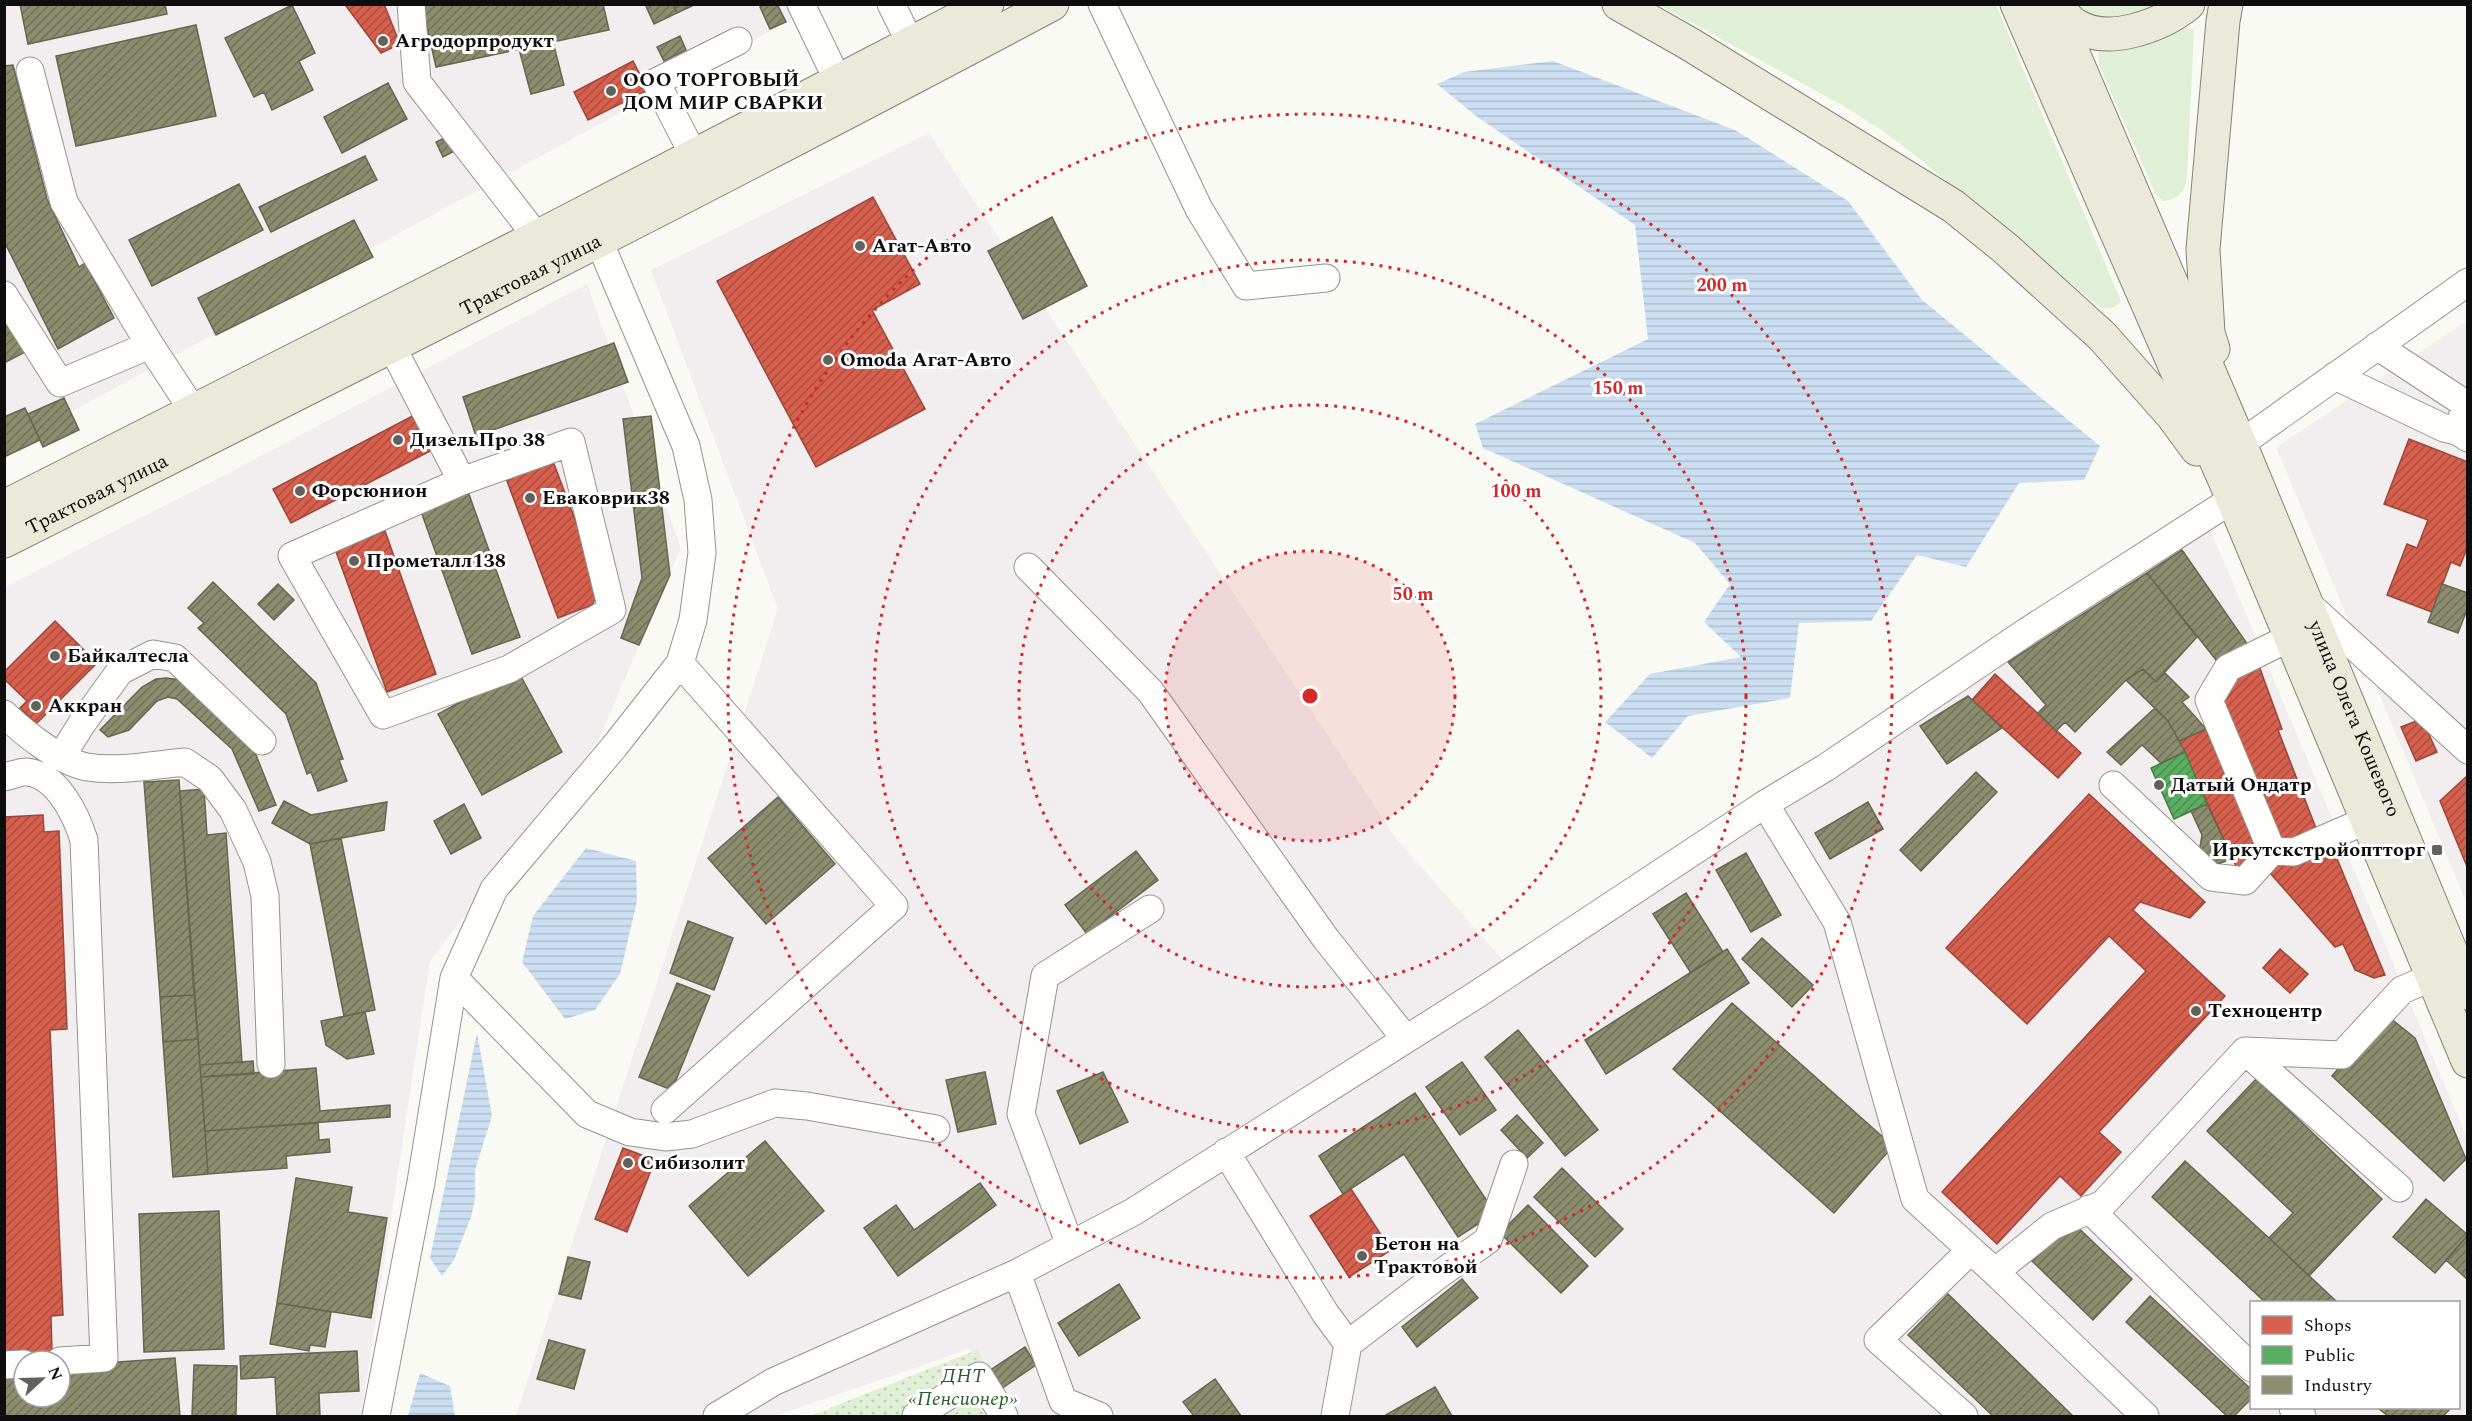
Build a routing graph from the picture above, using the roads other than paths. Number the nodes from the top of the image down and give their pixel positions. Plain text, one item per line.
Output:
1 (411, 4) edge
2 (801, 4) edge
3 (891, 4) edge
4 (987, 4) edge
5 (1052, 4) edge
6 (1102, 4) edge
7 (1619, 4) edge
8 (2017, 4) edge
9 (2054, 4) edge
10 (2188, 4) edge
11 (2226, 4) edge
12 (738, 41) dead end
13 (911, 44) junction
14 (30, 71) dead end
15 (838, 81) junction
16 (694, 156) junction
17 (537, 237) junction
18 (599, 241) junction
19 (1326, 278) dead end
20 (2468, 282) edge
21 (4, 295) edge
22 (150, 345) junction
23 (2376, 346) junction
24 (392, 347) junction
25 (2335, 376) junction
26 (194, 412) junction
27 (2464, 421) edge
28 (2240, 444) junction
29 (462, 481) junction
30 (2233, 499) junction
31 (4, 507) edge
32 (4, 541) edge
33 (1028, 567) dead end
34 (2305, 601) junction
35 (2290, 638) junction
36 (680, 663) junction
37 (4, 714) edge
38 (262, 741) dead end
39 (2468, 750) edge
40 (61, 757) junction
41 (4, 777) edge
42 (2113, 785) dead end
43 (1765, 804) junction
44 (2367, 820) junction
45 (2272, 851) junction
46 (1150, 909) dead end
47 (2432, 977) junction
48 (454, 978) junction
49 (2468, 993) edge
50 (1405, 1038) junction
51 (2245, 1051) junction
52 (2468, 1061) edge
53 (271, 1064) dead end
54 (665, 1110) dead end
55 (936, 1129) dead end
56 (1226, 1152) junction
57 (1514, 1164) dead end
58 (2399, 1188) dead end
59 (2088, 1209) junction
60 (1070, 1245) junction
61 (1971, 1250) junction
62 (1995, 1272) junction
63 (1017, 1273) junction
64 (1348, 1344) junction
65 (72, 1360) edge
66 (2250, 1366) edge
67 (2130, 1411) edge
68 (376, 1416) edge
69 (717, 1416) edge
70 (916, 1416) edge
71 (1004, 1416) edge
72 (1099, 1416) edge
73 (1335, 1416) edge
74 (1964, 1416) edge

1 - 17 lane
2 - 15 lane
3 - 13 lane
4 - 13 main road, Трактовая улица
5 - 18 main road, Трактовая улица
6 - 19 lane
7 - 30 main road
8 - 30 main road
9 - 10 main road
9 - 28 main road
11 - 28 main road
12 - 16 lane
13 - 15 main road, Трактовая улица
14 - 22 lane
15 - 16 main road, Трактовая улица
16 - 17 main road, Трактовая улица
17 - 26 main road, Трактовая улица
18 - 24 main road, Трактовая улица
18 - 36 lane
20 - 23 lane
21 - 22 lane
22 - 26 lane
23 - 25 lane
23 - 27 lane
24 - 29 lane
24 - 32 main road, Трактовая улица
25 - 27 lane
25 - 28 lane
26 - 31 main road, Трактовая улица
28 - 34 main road, улица Олега Кошевого
29 - 29 lane
30 - 35 main road, улица Олега Кошевого
30 - 43 lane
33 - 50 lane
34 - 39 lane
34 - 49 main road, улица Олега Кошевого
35 - 44 main road, улица Олега Кошевого
35 - 45 lane
36 - 48 lane
36 - 54 lane
37 - 40 lane
38 - 40 lane
40 - 53 lane
41 - 65 lane
42 - 45 lane
43 - 50 lane
43 - 61 lane
44 - 45 lane
44 - 47 main road, улица Олега Кошевого
46 - 60 lane
47 - 51 lane
47 - 52 main road, улица Олега Кошевого
48 - 55 lane
48 - 68 lane
50 - 56 lane
51 - 58 lane
51 - 59 lane
56 - 60 lane
56 - 64 lane
57 - 64 lane
59 - 62 lane
59 - 66 lane
60 - 63 lane
61 - 62 lane
61 - 74 lane
62 - 67 lane
63 - 69 lane
63 - 72 lane
64 - 73 lane
70 - 71 lane

